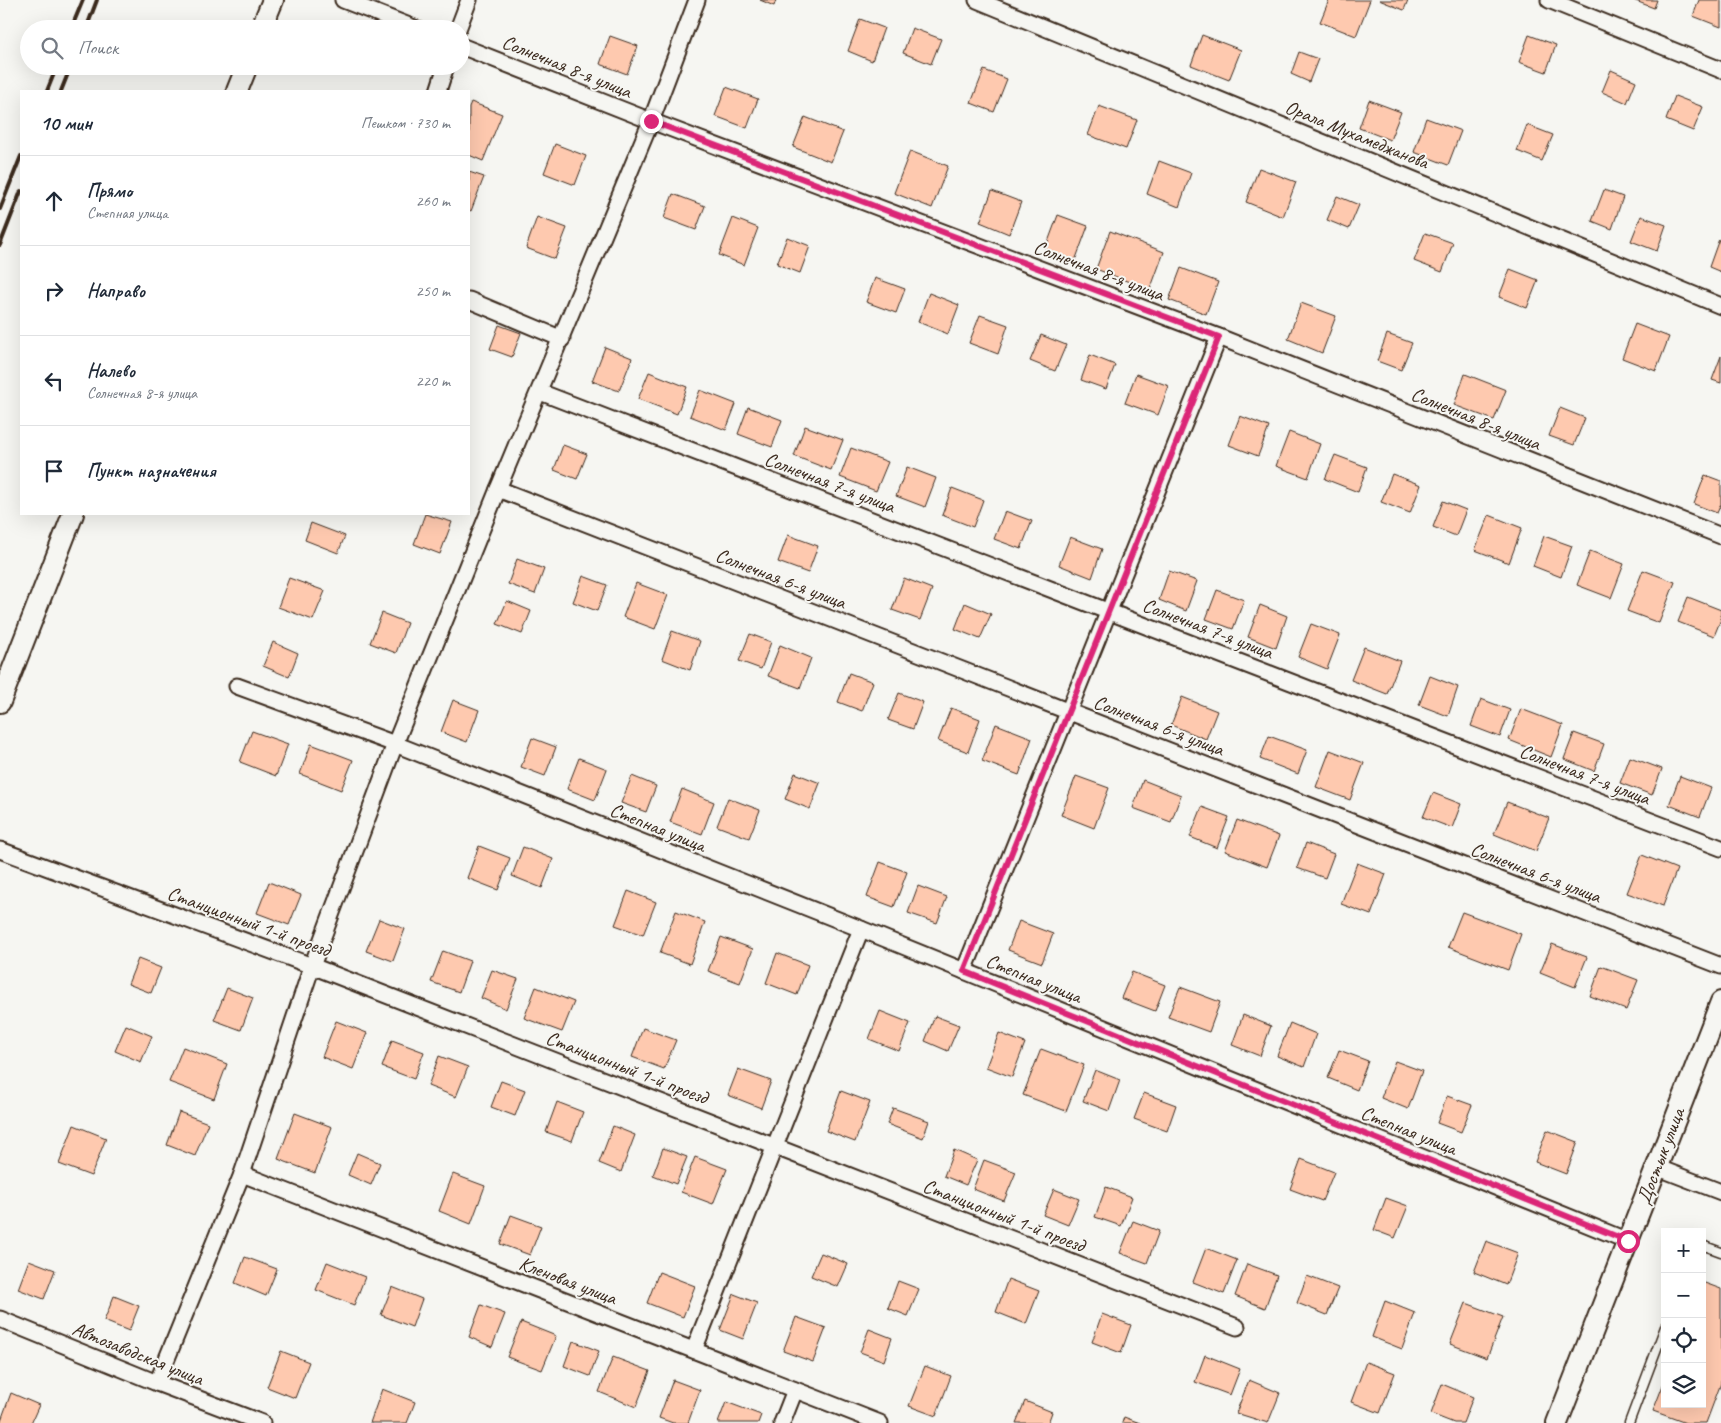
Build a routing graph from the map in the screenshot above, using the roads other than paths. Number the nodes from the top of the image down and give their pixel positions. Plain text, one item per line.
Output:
1 (272, 0) edge
2 (343, 0) edge
3 (469, 0) edge
4 (697, 0) edge
5 (977, 0) edge
6 (1549, 0) edge
7 (264, 20) edge
8 (394, 20) edge
9 (461, 20) edge
10 (470, 50) edge
11 (1721, 70) edge
12 (243, 75) edge
13 (443, 75) edge
14 (237, 90) edge
15 (438, 90) edge
16 (651, 121) junction
17 (470, 300) edge
18 (1721, 306) edge
19 (1219, 337) junction
20 (562, 339) junction
21 (540, 392) junction
22 (498, 489) junction
23 (73, 515) edge
24 (1721, 536) edge
25 (1109, 611) junction
26 (237, 686) dead end
27 (0, 702) edge
28 (1069, 711) junction
29 (395, 744) junction
30 (1721, 848) edge
31 (0, 850) edge
32 (861, 930) junction
33 (312, 966) junction
34 (1721, 966) edge
35 (964, 971) junction
36 (1721, 1002) edge
37 (775, 1146) junction
38 (1656, 1166) junction
39 (242, 1174) junction
40 (1721, 1192) edge
41 (1628, 1241) junction
42 (1706, 1246) edge
43 (1721, 1252) edge
44 (0, 1319) edge
45 (1237, 1327) dead end
46 (1661, 1338) edge
47 (694, 1350) junction
48 (157, 1383) junction
49 (795, 1390) junction
50 (262, 1423) edge
51 (782, 1423) edge
52 (880, 1423) edge
53 (1557, 1423) edge
54 (1629, 1423) edge

1 - 7 street
2 - 8 street
3 - 9 street
4 - 16 street
5 - 18 street, Орала Мухамеджанова
6 - 11 street
10 - 16 street, Солнечная 8-я улица
12 - 14 street
13 - 15 street
16 - 19 street, Солнечная 8-я улица
16 - 20 street
17 - 20 street
19 - 24 street, Солнечная 8-я улица
19 - 25 street
20 - 21 street
21 - 22 street
21 - 25 street, Солнечная 7-я улица
22 - 28 street, Солнечная 6-я улица
22 - 29 street
23 - 27 street
25 - 28 street
25 - 30 street, Солнечная 7-я улица
26 - 29 street, Степная улица
28 - 34 street, Солнечная 6-я улица
28 - 35 street
29 - 32 street, Степная улица
29 - 33 street
31 - 33 street, Станционный 1-й проезд
32 - 35 street, Степная улица
32 - 37 street
33 - 37 street, Станционный 1-й проезд
33 - 39 street
35 - 41 street, Степная улица
36 - 38 street, Достык улица
37 - 45 street, Станционный 1-й проезд
37 - 47 street
38 - 40 street
38 - 41 street, Достык улица
39 - 47 street, Кленовая улица
39 - 48 street
41 - 53 street, Достык улица
42 - 43 lane
44 - 48 street, Автозаводская улица
46 - 54 lane
47 - 49 street, Кленовая улица
48 - 50 street, Автозаводская улица
49 - 51 street
49 - 52 street, Кленовая улица

